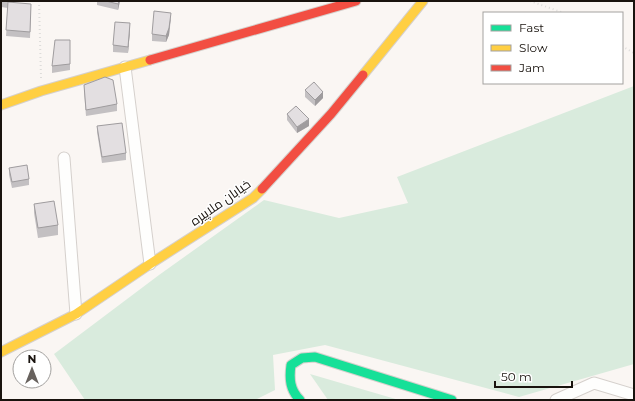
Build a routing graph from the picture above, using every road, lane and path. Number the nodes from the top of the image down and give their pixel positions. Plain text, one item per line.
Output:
1 (40, 1) edge
2 (356, 1) edge
3 (423, 1) edge
4 (530, 1) edge
5 (561, 12) edge
6 (623, 47) edge
7 (634, 53) edge
8 (126, 67) junction
9 (41, 91) junction
10 (1, 105) edge
11 (64, 158) dead end
12 (150, 264) junction
13 (76, 314) junction
14 (1, 352) edge
15 (634, 395) edge
16 (300, 400) edge
17 (452, 400) edge
18 (556, 400) edge

1 - 9 path
2 - 8 street
3 - 12 street, خیابان ملاپیره
4 - 5 path
6 - 7 path
8 - 9 street
8 - 12 street
9 - 10 street
11 - 13 street
12 - 13 street, خیابان ملاپیره
13 - 14 street, خیابان ملاپیره
15 - 18 street
16 - 17 street

